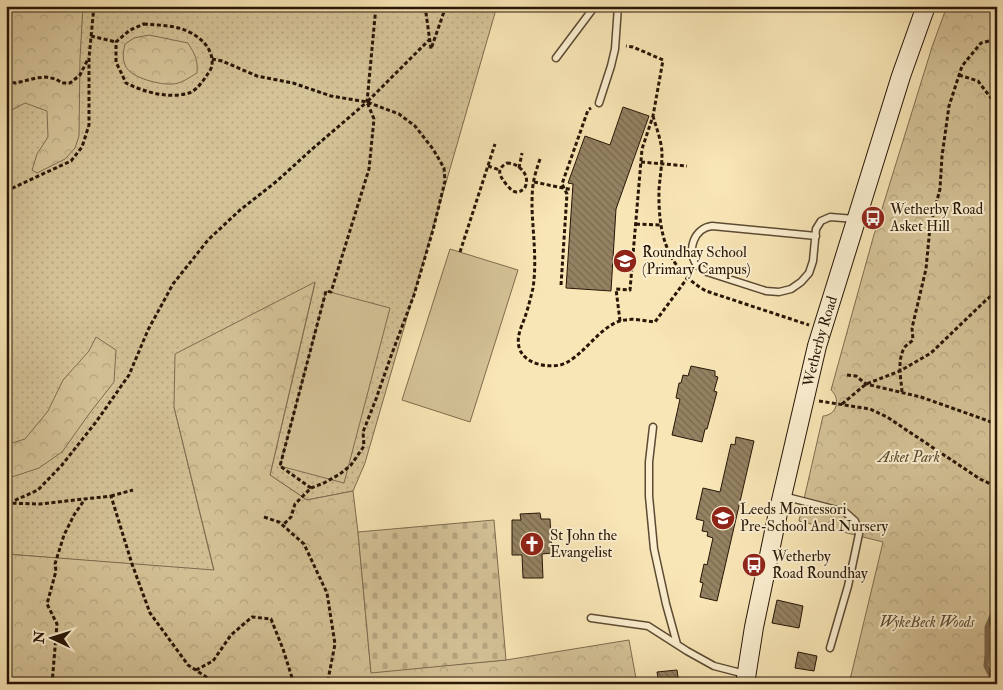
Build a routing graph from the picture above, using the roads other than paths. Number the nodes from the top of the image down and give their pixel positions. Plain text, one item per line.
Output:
1 (595, 6) edge
2 (618, 6) edge
3 (926, 6) edge
4 (556, 58) dead end
5 (600, 103) road end
6 (856, 220) junction
7 (816, 236) junction
8 (653, 427) dead end
9 (782, 496) junction
10 (591, 618) dead end
11 (677, 644) junction
12 (830, 648) dead end
13 (746, 679) edge

1 - 4 lane
2 - 5 lane
3 - 6 street, Wetherby Road
6 - 7 lane
6 - 9 street, Wetherby Road
7 - 7 lane
8 - 11 lane
9 - 12 lane
9 - 13 street, Wetherby Road
10 - 11 lane
11 - 13 lane

